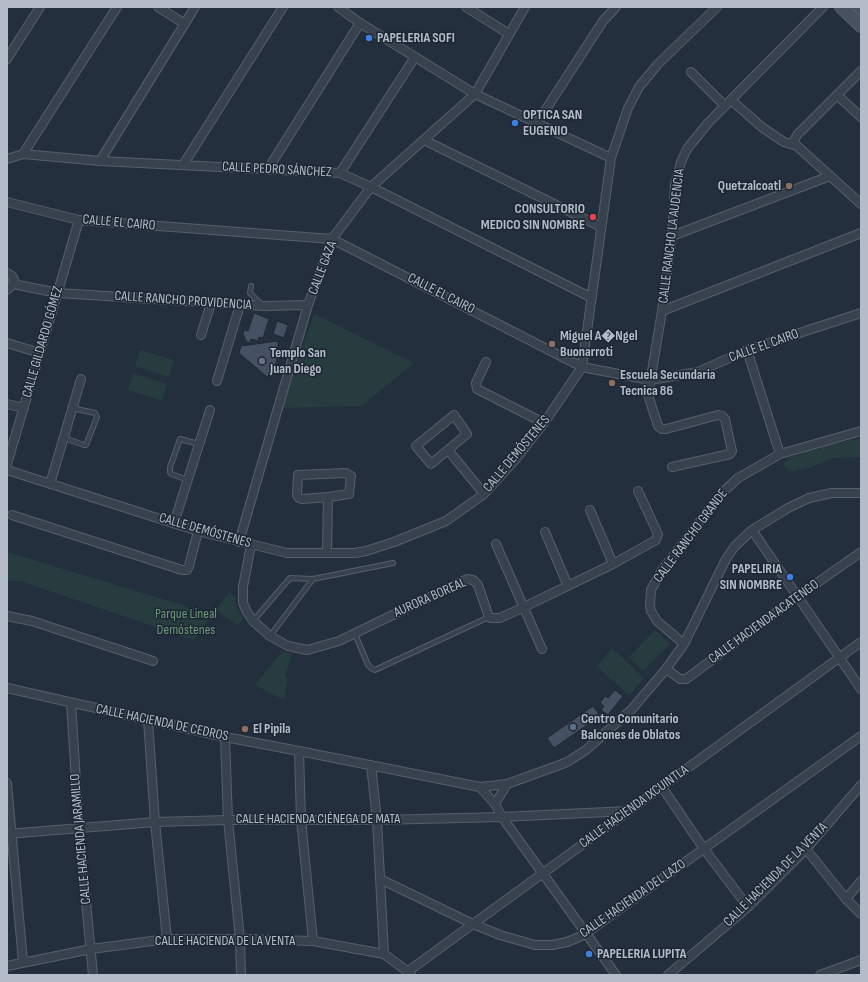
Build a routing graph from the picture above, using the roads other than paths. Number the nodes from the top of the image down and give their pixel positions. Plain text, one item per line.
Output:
1 (40, 7) edge
2 (117, 7) edge
3 (158, 7) edge
4 (196, 7) edge
5 (283, 7) edge
6 (338, 7) edge
7 (466, 7) edge
8 (525, 7) edge
9 (616, 7) edge
10 (717, 7) edge
11 (823, 7) edge
12 (841, 7) edge
13 (360, 23) junction
14 (185, 24) junction
15 (861, 26) edge
16 (510, 34) junction
17 (415, 57) junction
18 (7, 59) edge
19 (861, 71) edge
20 (691, 72) dead end
21 (475, 94) junction
22 (837, 95) junction
23 (728, 103) junction
24 (861, 117) edge
25 (537, 123) junction
26 (424, 140) junction
27 (796, 144) junction
28 (24, 154) junction
29 (611, 158) junction
30 (7, 159) edge
31 (100, 161) junction
32 (183, 165) junction
33 (268, 169) junction
34 (340, 173) junction
35 (830, 176) junction
36 (371, 187) junction
37 (7, 202) edge
38 (861, 204) edge
39 (79, 220) junction
40 (601, 227) junction
41 (861, 233) edge
42 (672, 236) junction
43 (332, 239) junction
44 (7, 273) edge
45 (14, 284) junction
46 (251, 286) dead end
47 (7, 290) edge
48 (58, 293) junction
49 (592, 298) junction
50 (211, 303) junction
51 (240, 305) junction
52 (308, 305) junction
53 (264, 306) junction
54 (662, 311) junction
55 (861, 313) edge
56 (201, 334) dead end
57 (7, 343) edge
58 (747, 350) junction
59 (40, 353) junction
60 (486, 362) dead end
61 (582, 367) junction
62 (81, 379) dead end
63 (650, 380) junction
64 (217, 381) dead end
65 (7, 404) edge
66 (24, 408) junction
67 (72, 408) junction
68 (210, 410) dead end
69 (544, 423) junction
70 (861, 431) edge
71 (63, 438) junction
72 (199, 444) junction
73 (448, 450) junction
74 (780, 454) junction
75 (7, 464) edge
76 (672, 467) dead end
77 (7, 470) edge
78 (188, 480) junction
79 (50, 484) junction
80 (638, 490) dead end
81 (861, 493) edge
82 (484, 494) junction
83 (328, 497) junction
84 (590, 510) dead end
85 (12, 515) dead end
86 (174, 523) junction
87 (752, 530) junction
88 (198, 531) junction
89 (545, 532) dead end
90 (239, 542) junction
91 (496, 544) dead end
92 (250, 545) junction
93 (861, 552) edge
94 (327, 553) junction
95 (393, 563) dead end
96 (613, 564) junction
97 (313, 579) junction
98 (568, 586) junction
99 (797, 597) junction
100 (524, 608) junction
101 (7, 616) edge
102 (488, 617) junction
103 (253, 621) junction
104 (355, 634) junction
105 (270, 636) junction
106 (861, 642) edge
107 (684, 644) junction
108 (542, 649) dead end
109 (839, 658) junction
110 (153, 661) dead end
111 (666, 670) junction
112 (7, 688) edge
113 (861, 689) edge
114 (71, 704) junction
115 (148, 720) junction
116 (861, 736) edge
117 (225, 737) junction
118 (299, 750) junction
119 (371, 765) junction
120 (7, 783) edge
121 (507, 784) junction
122 (861, 785) edge
123 (480, 787) junction
124 (662, 787) junction
125 (495, 804) junction
126 (628, 811) junction
127 (502, 817) junction
128 (228, 820) junction
129 (301, 820) junction
130 (377, 820) junction
131 (155, 822) junction
132 (79, 828) junction
133 (10, 834) edge
134 (704, 849) junction
135 (806, 849) junction
136 (543, 874) junction
137 (380, 878) junction
138 (861, 881) edge
139 (846, 899) junction
140 (748, 907) junction
141 (861, 914) edge
142 (473, 924) junction
143 (586, 934) junction
144 (167, 939) junction
145 (240, 939) junction
146 (313, 941) junction
147 (90, 949) junction
148 (384, 954) junction
149 (861, 960) edge
150 (22, 962) junction
151 (7, 966) edge
152 (410, 974) edge
153 (93, 975) edge
154 (241, 975) edge
155 (616, 975) edge
156 (668, 975) edge
157 (820, 975) edge

1 - 18 street
2 - 28 street
3 - 14 street
4 - 14 street
5 - 32 street
6 - 13 street
7 - 16 street
8 - 16 street, CALLE GAZA
9 - 25 street
10 - 29 street, CALLE DEMÓSTENES
11 - 23 street, CALLE RANCHO LA AUDENCIA
12 - 15 main road
13 - 17 street
13 - 33 street
14 - 31 street
16 - 21 street, CALLE GAZA
17 - 21 street
17 - 34 street
19 - 22 street
20 - 23 street
21 - 25 street
21 - 26 street, CALLE GAZA
22 - 24 street
22 - 27 street
23 - 27 street
23 - 42 street, CALLE RANCHO LA AUDENCIA
25 - 29 street
26 - 36 street, CALLE GAZA
26 - 40 street
27 - 35 street
28 - 30 street, CALLE PEDRO SÁNCHEZ
28 - 31 street, CALLE PEDRO SÁNCHEZ
29 - 40 street, CALLE DEMÓSTENES
31 - 32 street, CALLE PEDRO SÁNCHEZ
32 - 33 street, CALLE PEDRO SÁNCHEZ
33 - 34 street, CALLE PEDRO SÁNCHEZ
34 - 36 street, CALLE PEDRO SÁNCHEZ
35 - 38 street
35 - 42 street
36 - 43 street, CALLE GAZA
36 - 49 street, CALLE PEDRO SÁNCHEZ
37 - 39 street, CALLE EL CAIRO
39 - 43 street, CALLE EL CAIRO
39 - 48 street, CALLE GILDARDO GÓMEZ
40 - 49 street, CALLE DEMÓSTENES
41 - 54 street
42 - 54 street, CALLE RANCHO LA AUDENCIA
43 - 52 street, CALLE GAZA
43 - 61 street, CALLE EL CAIRO
44 - 45 street
45 - 47 street
45 - 48 street, CALLE RANCHO PROVIDENCIA
46 - 53 lane
48 - 50 street, CALLE RANCHO PROVIDENCIA
48 - 59 street, CALLE GILDARDO GÓMEZ
49 - 61 street, CALLE DEMÓSTENES
50 - 51 street, CALLE RANCHO PROVIDENCIA
50 - 56 street
51 - 53 street, CALLE RANCHO PROVIDENCIA
51 - 64 street
52 - 53 street, CALLE RANCHO PROVIDENCIA
52 - 90 street, CALLE GAZA
54 - 63 street, CALLE RANCHO LA AUDENCIA
55 - 58 street, CALLE EL CAIRO
57 - 59 street
58 - 63 street, CALLE EL CAIRO
58 - 74 street
59 - 66 street, CALLE GILDARDO GÓMEZ
60 - 69 street
61 - 63 street, CALLE EL CAIRO
61 - 69 street, CALLE DEMÓSTENES
62 - 67 street
63 - 76 street, CALLE RANCHO LA AUDENCIA
65 - 66 street
66 - 75 street, CALLE GILDARDO GÓMEZ
67 - 71 street
67 - 71 lane
68 - 72 street
69 - 82 street, CALLE DEMÓSTENES
70 - 74 street, CALLE RANCHO GRANDE
71 - 79 street
72 - 78 street
72 - 78 lane
73 - 73 street
73 - 82 street
74 - 107 street, CALLE RANCHO GRANDE
77 - 79 street, CALLE DEMÓSTENES
78 - 86 street
79 - 86 street, CALLE DEMÓSTENES
80 - 96 street
81 - 87 street, CALLE HACIENDA DE CEDROS
82 - 94 street, CALLE DEMÓSTENES
83 - 83 street
83 - 94 street
84 - 96 street
85 - 88 street
86 - 88 street, CALLE DEMÓSTENES
87 - 99 street
87 - 107 street, CALLE HACIENDA DE CEDROS
88 - 90 street, CALLE DEMÓSTENES
89 - 98 street
90 - 92 street, CALLE DEMÓSTENES
91 - 100 street
92 - 94 street, CALLE DEMÓSTENES
92 - 103 street, AURORA BOREAL
93 - 99 street, CALLE HACIENDA ACATENGO
95 - 97 lane
96 - 98 street
97 - 103 lane
97 - 105 lane
98 - 100 street
99 - 109 street
99 - 111 street, CALLE HACIENDA ACATENGO
100 - 102 street
100 - 108 street
101 - 110 street
102 - 104 lane
102 - 104 street, AURORA BOREAL
103 - 105 street, AURORA BOREAL
104 - 105 street, AURORA BOREAL
106 - 109 street, CALLE HACIENDA IXCUINTLA
107 - 111 street, CALLE HACIENDA DE CEDROS
109 - 113 street
109 - 124 street, CALLE HACIENDA IXCUINTLA
111 - 121 street, CALLE HACIENDA DE CEDROS
112 - 114 street, CALLE HACIENDA DE CEDROS
114 - 115 street, CALLE HACIENDA DE CEDROS
114 - 132 street, CALLE HACIENDA JARAMILLO
115 - 117 street, CALLE HACIENDA DE CEDROS
115 - 131 street
116 - 134 street, CALLE HACIENDA DEL LAZO
117 - 118 street, CALLE HACIENDA DE CEDROS
117 - 128 street
118 - 119 street, CALLE HACIENDA DE CEDROS
118 - 129 street
119 - 123 street, CALLE HACIENDA DE CEDROS
119 - 130 street
120 - 133 street
121 - 123 street, CALLE HACIENDA DE CEDROS
121 - 125 street
122 - 135 street, CALLE HACIENDA DE LA VENTA
123 - 125 street
124 - 126 street, CALLE HACIENDA IXCUINTLA
124 - 134 street
125 - 127 street
126 - 127 street, CALLE HACIENDA CIÉNEGA DE MATA
126 - 136 street, CALLE HACIENDA IXCUINTLA
127 - 130 street, CALLE HACIENDA CIÉNEGA DE MATA
127 - 136 street
128 - 129 street, CALLE HACIENDA CIÉNEGA DE MATA
128 - 131 street, CALLE HACIENDA CIÉNEGA DE MATA
128 - 145 street
129 - 130 street, CALLE HACIENDA CIÉNEGA DE MATA
129 - 146 street
130 - 137 street
131 - 132 street, CALLE HACIENDA CIÉNEGA DE MATA
131 - 144 street
132 - 133 street, CALLE HACIENDA CIÉNEGA DE MATA
132 - 147 street, CALLE HACIENDA JARAMILLO
133 - 150 street
134 - 140 street
134 - 143 street, CALLE HACIENDA DEL LAZO
135 - 139 street
135 - 140 street, CALLE HACIENDA DE LA VENTA
136 - 142 street, CALLE HACIENDA IXCUINTLA
136 - 143 street
137 - 142 street, CALLE HACIENDA DEL LAZO
137 - 148 street
138 - 139 street
139 - 141 street
140 - 156 street, CALLE HACIENDA DE LA VENTA
142 - 143 street, CALLE HACIENDA DEL LAZO
142 - 152 street, CALLE HACIENDA IXCUINTLA
143 - 155 street
144 - 145 street, CALLE HACIENDA DE LA VENTA
144 - 147 street, CALLE HACIENDA DE LA VENTA
145 - 146 street, CALLE HACIENDA DE LA VENTA
145 - 154 street
146 - 148 street, CALLE HACIENDA DE LA VENTA
147 - 150 street, CALLE HACIENDA DE LA VENTA
147 - 153 street, CALLE HACIENDA JARAMILLO
148 - 152 street, CALLE HACIENDA DE LA VENTA
149 - 157 street
150 - 151 street, CALLE HACIENDA DE LA VENTA

